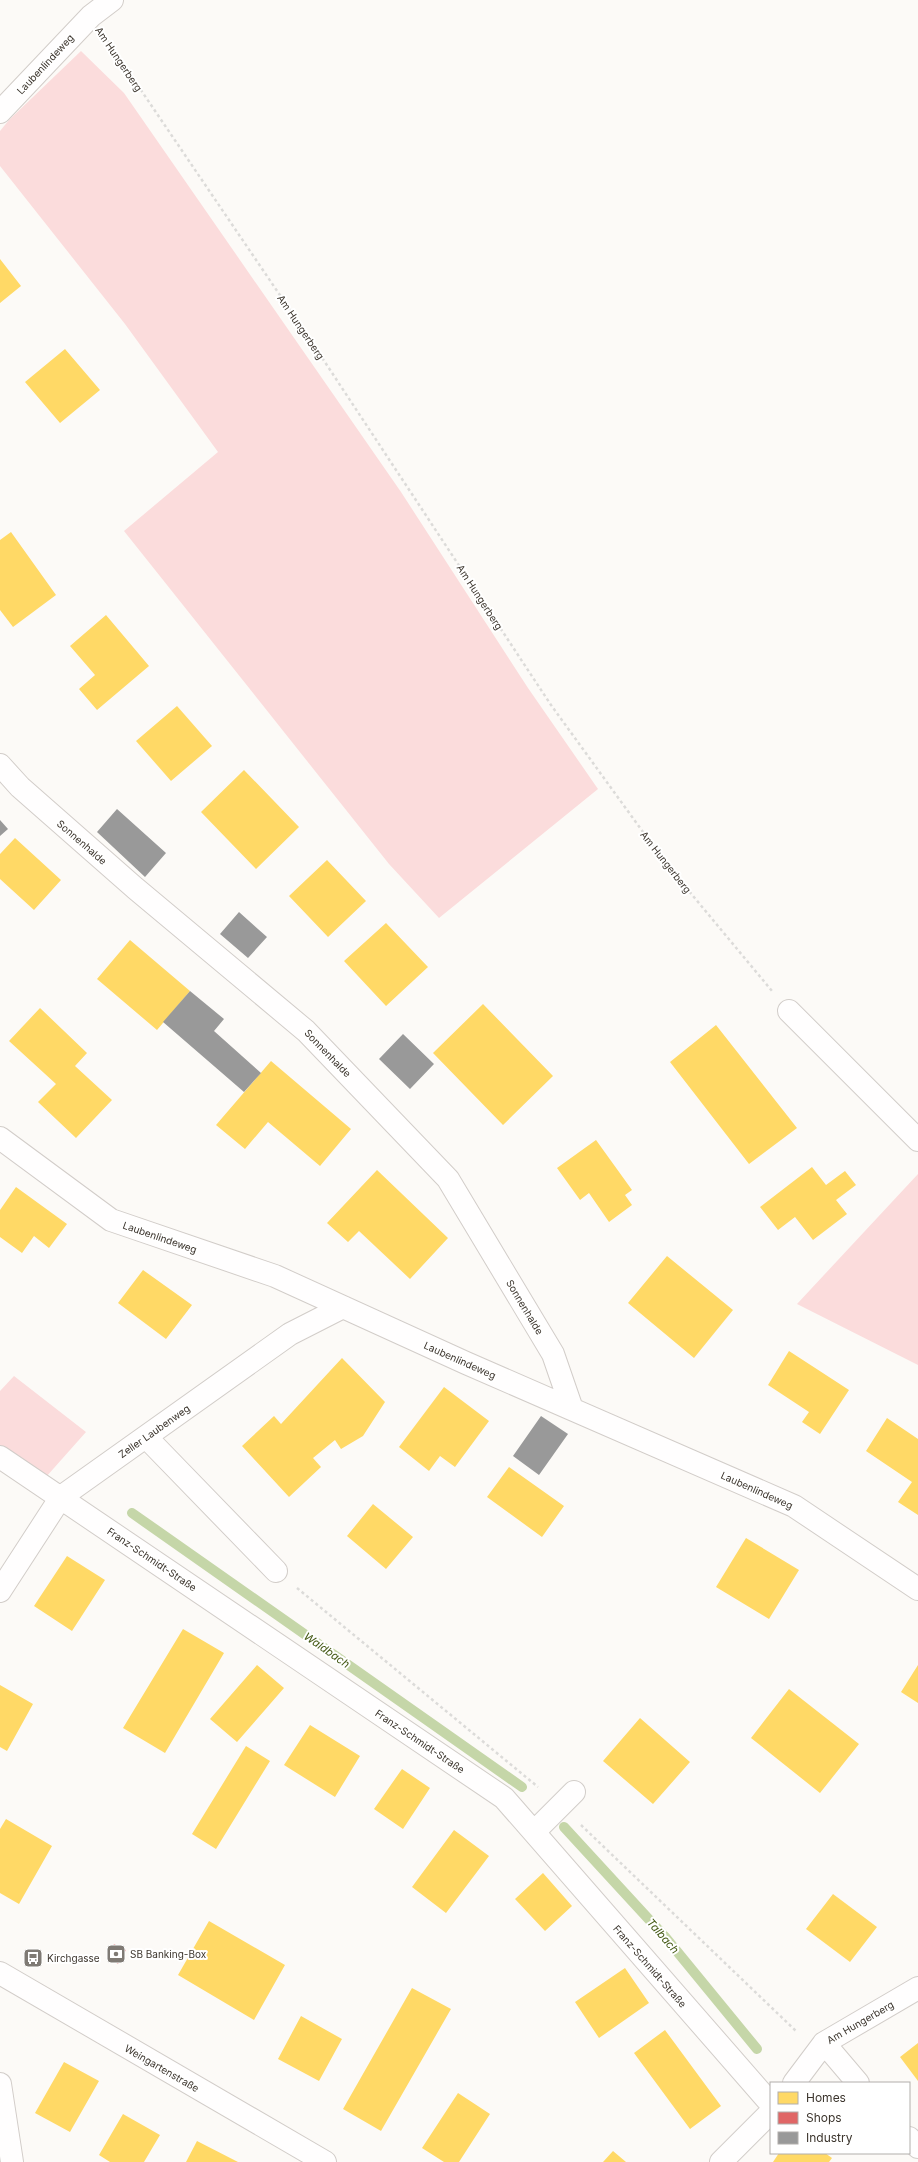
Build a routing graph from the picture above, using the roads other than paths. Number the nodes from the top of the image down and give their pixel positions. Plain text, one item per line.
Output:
1 (112, 0) edge
2 (0, 112) edge
3 (0, 765) edge
4 (789, 1011) road end
5 (0, 1138) edge
6 (918, 1140) edge
7 (343, 1307) junction
8 (572, 1409) junction
9 (146, 1437) junction
10 (0, 1457) edge
11 (61, 1497) junction
12 (276, 1571) dead end
13 (918, 1589) edge
14 (0, 1591) edge
15 (574, 1792) dead end
16 (534, 1832) junction
17 (0, 1973) edge
18 (918, 1988) edge
19 (824, 2043) junction
20 (795, 2082) edge
21 (857, 2082) edge
22 (0, 2084) edge
23 (770, 2103) edge
24 (770, 2113) edge
25 (910, 2139) edge
26 (918, 2147) edge
27 (12, 2162) edge
28 (325, 2162) edge
29 (721, 2162) edge

1 - 2 street, Laubenlindeweg
3 - 8 street, Sonnenhalde
4 - 6 street
5 - 7 street, Laubenlindeweg
7 - 8 street, Laubenlindeweg
7 - 9 street, Zeller Laubenweg
8 - 13 street, Laubenlindeweg
9 - 11 street, Zeller Laubenweg
9 - 12 street
10 - 11 street, Franz-Schmidt-Straße
11 - 14 street, Zeller Laubenweg
11 - 16 street, Franz-Schmidt-Straße
15 - 16 street
16 - 23 street, Franz-Schmidt-Straße
17 - 28 street, Weingartenstraße
18 - 19 street, Am Hungerberg
19 - 20 street, Am Hungerberg
19 - 21 street
22 - 27 street
24 - 29 street
25 - 26 street

